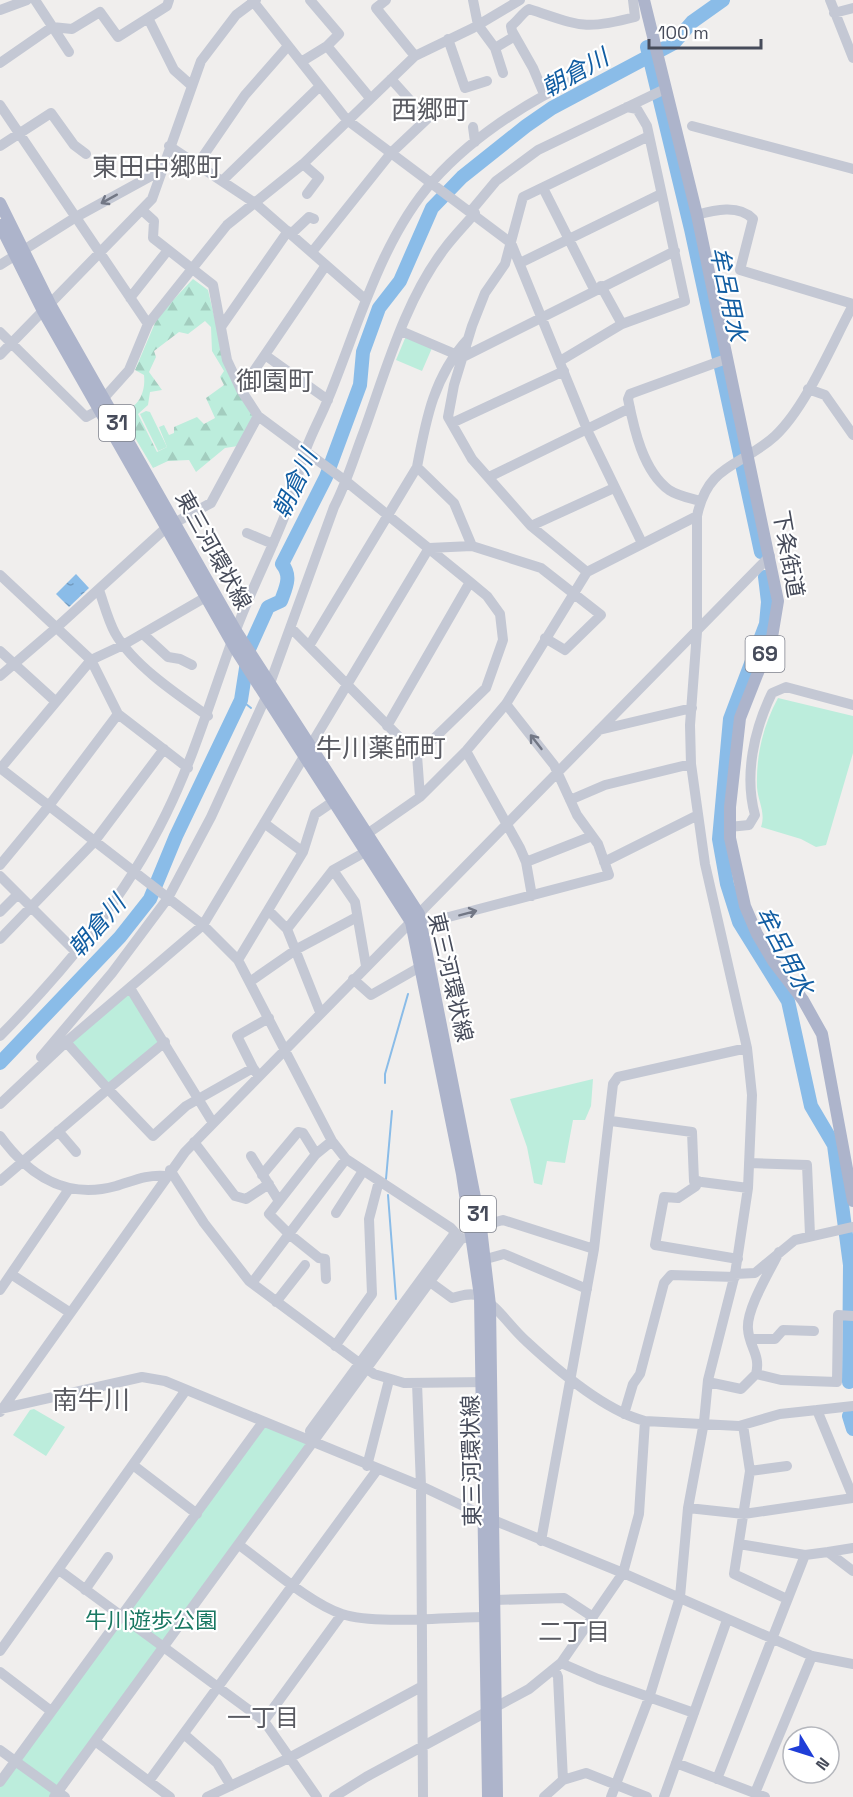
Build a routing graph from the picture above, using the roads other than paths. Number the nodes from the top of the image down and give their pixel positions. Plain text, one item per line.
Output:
1 (27, 0) edge
2 (35, 0) edge
3 (170, 0) edge
4 (310, 0) edge
5 (386, 0) edge
6 (473, 0) edge
7 (520, 0) edge
8 (633, 0) edge
9 (644, 0) edge
10 (254, 1) edge
11 (832, 7) edge
12 (0, 10) edge
13 (851, 10) edge
14 (148, 18) junction
15 (478, 26) junction
16 (52, 27) junction
17 (515, 36) junction
18 (848, 38) edge
19 (448, 39) junction
20 (288, 46) junction
21 (327, 46) junction
22 (495, 48) junction
23 (69, 52) dead end
24 (415, 56) junction
25 (853, 58) edge
26 (301, 62) junction
27 (0, 63) edge
28 (503, 73) dead end
29 (584, 75) dead end
30 (391, 79) junction
31 (487, 81) dead end
32 (192, 86) junction
33 (320, 86) junction
34 (662, 90) junction
35 (544, 94) junction
36 (370, 98) junction
37 (0, 105) edge
38 (627, 107) junction
39 (347, 120) junction
40 (692, 126) dead end
41 (473, 127) dead end
42 (20, 134) junction
43 (649, 136) junction
44 (475, 142) junction
45 (0, 146) edge
46 (169, 146) junction
47 (392, 153) junction
48 (86, 154) dead end
49 (303, 164) junction
50 (197, 165) junction
51 (853, 169) edge
52 (160, 171) junction
53 (222, 181) junction
54 (434, 184) junction
55 (543, 188) junction
56 (307, 194) dead end
57 (661, 194) junction
58 (0, 203) edge
59 (255, 203) junction
60 (143, 211) junction
61 (471, 211) junction
62 (697, 215) junction
63 (76, 218) junction
64 (314, 219) dead end
65 (0, 225) edge
66 (289, 232) junction
67 (568, 241) junction
68 (511, 243) junction
69 (168, 250) junction
70 (675, 251) junction
71 (312, 252) junction
72 (101, 253) junction
73 (20, 254) junction
74 (520, 263) junction
75 (0, 265) edge
76 (326, 265) junction
77 (192, 268) junction
78 (597, 288) junction
79 (130, 297) junction
80 (366, 300) junction
81 (853, 304) edge
82 (46, 307) junction
83 (543, 319) junction
84 (147, 324) junction
85 (622, 324) junction
86 (221, 327) junction
87 (401, 331) junction
88 (0, 332) edge
89 (10, 344) junction
90 (0, 355) edge
91 (265, 355) junction
92 (460, 355) junction
93 (726, 359) junction
94 (562, 366) junction
95 (807, 389) junction
96 (241, 390) junction
97 (328, 400) junction
98 (101, 404) junction
99 (630, 408) junction
100 (258, 416) junction
101 (452, 423) junction
102 (587, 428) junction
103 (853, 435) edge
104 (307, 452) junction
105 (747, 454) junction
106 (417, 467) junction
107 (489, 477) junction
108 (345, 480) junction
109 (614, 488) junction
110 (700, 501) junction
111 (388, 515) junction
112 (698, 516) junction
113 (170, 525) junction
114 (531, 526) junction
115 (247, 533) dead end
116 (642, 543) junction
117 (273, 544) junction
118 (472, 546) junction
119 (429, 548) junction
120 (770, 556) junction
121 (587, 572) junction
122 (0, 575) edge
123 (470, 582) junction
124 (99, 590) junction
125 (573, 592) junction
126 (206, 597) junction
127 (56, 628) junction
128 (291, 628) junction
129 (697, 633) junction
130 (143, 634) junction
131 (545, 638) junction
132 (236, 641) junction
133 (123, 645) junction
134 (309, 646) junction
135 (0, 651) edge
136 (90, 660) junction
137 (14, 665) junction
138 (192, 665) dead end
139 (0, 675) edge
140 (347, 684) junction
141 (265, 690) junction
142 (55, 701) junction
143 (506, 704) junction
144 (853, 705) edge
145 (692, 708) junction
146 (118, 714) junction
147 (208, 716) junction
148 (387, 726) junction
149 (599, 730) junction
150 (164, 749) junction
151 (306, 752) junction
152 (466, 752) junction
153 (417, 755) junction
154 (691, 764) junction
155 (188, 768) junction
156 (0, 769) edge
157 (557, 773) junction
158 (420, 797) junction
159 (570, 800) junction
160 (334, 801) junction
161 (48, 807) junction
162 (698, 815) junction
163 (264, 823) junction
164 (506, 827) junction
165 (729, 827) junction
166 (367, 834) junction
167 (592, 836) junction
168 (94, 842) junction
169 (367, 851) junction
170 (303, 852) junction
171 (526, 862) junction
172 (604, 862) junction
173 (0, 865) edge
174 (333, 870) junction
175 (134, 873) junction
176 (0, 876) edge
177 (18, 894) junction
178 (532, 896) junction
179 (167, 897) junction
180 (32, 907) junction
181 (268, 910) junction
182 (0, 912) edge
183 (357, 916) junction
184 (417, 920) junction
185 (203, 925) junction
186 (287, 930) junction
187 (0, 939) edge
188 (297, 949) junction
189 (77, 953) junction
190 (238, 960) junction
191 (366, 966) junction
192 (420, 967) junction
193 (353, 980) junction
194 (250, 981) junction
195 (130, 988) junction
196 (320, 1012) junction
197 (268, 1018) junction
198 (2, 1031) edge
199 (66, 1041) junction
200 (165, 1042) junction
201 (747, 1048) junction
202 (284, 1049) junction
203 (256, 1072) junction
204 (108, 1089) junction
205 (197, 1099) junction
206 (0, 1103) edge
207 (611, 1121) junction
208 (213, 1123) junction
209 (58, 1131) junction
210 (0, 1136) edge
211 (332, 1141) junction
212 (194, 1142) junction
213 (76, 1152) dead end
214 (316, 1154) junction
215 (251, 1156) dead end
216 (346, 1159) junction
217 (21, 1163) junction
218 (749, 1163) junction
219 (363, 1171) junction
220 (168, 1173) junction
221 (266, 1180) junction
222 (0, 1181) edge
223 (379, 1181) junction
224 (698, 1182) junction
225 (748, 1188) junction
226 (69, 1189) junction
227 (279, 1201) junction
228 (853, 1202) edge
229 (336, 1213) dead end
230 (848, 1228) edge
231 (465, 1232) junction
232 (289, 1234) junction
233 (810, 1235) junction
234 (594, 1249) junction
235 (779, 1252) junction
236 (486, 1258) junction
237 (738, 1259) junction
238 (305, 1265) dead end
239 (11, 1274) junction
240 (735, 1275) junction
241 (326, 1279) dead end
242 (430, 1282) junction
243 (252, 1283) junction
244 (587, 1289) junction
245 (0, 1290) edge
246 (480, 1296) junction
247 (276, 1302) junction
248 (490, 1305) junction
249 (69, 1312) junction
250 (849, 1315) edge
251 (814, 1331) dead end
252 (750, 1339) junction
253 (335, 1346) junction
254 (362, 1366) junction
255 (756, 1374) junction
256 (571, 1378) junction
257 (389, 1380) junction
258 (487, 1382) junction
259 (708, 1382) junction
260 (417, 1383) junction
261 (186, 1390) junction
262 (853, 1406) edge
263 (1, 1410) edge
264 (817, 1410) junction
265 (624, 1414) junction
266 (645, 1421) junction
267 (263, 1422) junction
268 (704, 1422) junction
269 (743, 1425) junction
270 (312, 1443) junction
271 (133, 1465) junction
272 (787, 1466) dead end
273 (372, 1468) junction
274 (750, 1472) junction
275 (421, 1486) junction
276 (853, 1498) edge
277 (688, 1508) junction
278 (197, 1514) junction
279 (744, 1514) junction
280 (488, 1518) junction
281 (541, 1541) junction
282 (739, 1544) junction
283 (239, 1545) junction
284 (853, 1548) edge
285 (828, 1552) junction
286 (805, 1555) junction
287 (108, 1557) dead end
288 (59, 1570) junction
289 (853, 1571) edge
290 (623, 1573) junction
291 (294, 1585) junction
292 (85, 1590) junction
293 (680, 1598) junction
294 (787, 1599) junction
295 (495, 1600) junction
296 (342, 1614) junction
297 (121, 1616) junction
298 (485, 1617) junction
299 (593, 1617) junction
300 (420, 1619) junction
301 (727, 1620) junction
302 (772, 1639) junction
303 (163, 1648) junction
304 (0, 1651) edge
305 (812, 1656) junction
306 (853, 1664) edge
307 (558, 1666) junction
308 (0, 1672) edge
309 (421, 1687) junction
310 (218, 1689) junction
311 (649, 1698) junction
312 (490, 1710) junction
313 (51, 1711) junction
314 (694, 1713) junction
315 (264, 1721) junction
316 (185, 1735) junction
317 (95, 1742) junction
318 (423, 1745) junction
319 (0, 1750) edge
320 (290, 1758) junction
321 (15, 1761) junction
322 (676, 1763) junction
323 (717, 1779) junction
324 (563, 1780) junction
325 (149, 1781) junction
326 (0, 1782) edge
327 (616, 1785) junction
328 (231, 1786) junction
329 (59, 1795) edge
330 (760, 1795) edge
331 (170, 1797) edge
332 (207, 1797) edge
333 (317, 1797) edge
334 (334, 1797) edge
335 (423, 1797) edge
336 (488, 1797) edge
337 (497, 1797) edge
338 (544, 1797) edge
339 (611, 1797) edge
340 (647, 1797) edge
341 (664, 1797) edge

1 - 12 street
2 - 16 street
3 - 14 street
4 - 21 street
5 - 24 street
6 - 15 street
7 - 15 street
8 - 17 street
9 - 34 main road, 下条街道 / 69
10 - 20 street
10 - 32 street
11 - 13 street
11 - 18 street
14 - 16 street
14 - 32 street
15 - 19 street
15 - 22 street
16 - 23 street
16 - 27 street
17 - 22 street
17 - 35 street
18 - 25 street
19 - 24 street
19 - 31 street
20 - 26 street
20 - 50 street
21 - 26 street
21 - 36 street
22 - 28 street
24 - 30 street
26 - 33 street
29 - 35 street
30 - 36 street
30 - 47 street
32 - 46 street
33 - 39 street
33 - 53 street
34 - 38 street
34 - 62 main road, 下条街道 / 69
35 - 44 street
36 - 39 street
37 - 42 street
38 - 43 street
38 - 61 street
39 - 47 street
39 - 49 street
40 - 51 street
41 - 44 street
42 - 45 street
42 - 48 street
42 - 63 street
43 - 55 street
43 - 57 street
44 - 54 street
46 - 50 street
46 - 52 street
47 - 54 street
47 - 71 street
49 - 56 street
49 - 59 street
50 - 53 street
52 - 60 street
52 -> 63 street
53 - 59 street
54 - 61 street
54 - 80 street
55 - 67 street
55 - 68 street
57 - 67 street
57 - 70 street
58 - 73 main road, 東三河環状線 / 31
59 - 66 street
59 - 77 street
60 - 69 street
60 - 72 street
61 - 68 street
61 - 87 street
62 - 81 street
62 - 93 main road, 下条街道 / 69
63 - 72 street
63 - 73 street
64 - 66 street
65 - 73 main road, 東三河環状線 / 31
66 - 71 street
66 - 86 street
67 - 74 street
67 - 78 street
68 - 74 street
68 - 92 street
69 - 77 street
69 - 79 street
70 - 78 street
70 - 85 street
71 - 76 street
72 - 79 street
72 - 82 street
73 - 75 street
73 - 82 main road, 東三河環状線 / 31
74 - 83 street
76 - 80 street
76 - 91 street
77 - 84 street
77 - 86 street
78 - 83 street
78 - 85 street
79 - 84 street
80 - 97 street
81 - 95 street
82 - 89 street
82 - 98 main road, 東三河環状線 / 31
83 - 92 street
83 - 94 street
84 - 98 street
85 - 94 street
86 - 96 street
87 - 92 street
87 - 108 street
88 - 89 street
89 - 90 street
89 - 98 street
91 - 96 street
91 - 97 street
92 - 101 street
92 - 106 street
93 - 99 street
93 - 105 main road, 下条街道 / 69
94 - 101 street
94 - 102 street
95 - 103 street
95 - 105 street
96 - 100 street
97 - 104 street
98 - 113 main road, 東三河環状線 / 31
99 - 102 street
99 - 110 street
100 - 104 street
100 - 113 street
101 - 107 street
102 - 107 street
102 - 109 street
104 - 108 street
104 - 117 street
105 - 110 street
105 - 120 main road, 下条街道 / 69
106 - 111 street
106 - 118 street
107 - 114 street
108 - 111 street
108 - 128 street
109 - 114 street
109 - 116 street
110 - 112 street
111 - 119 street
111 - 134 street
112 - 116 street
112 - 129 street
113 - 124 street
113 - 126 main road, 東三河環状線 / 31
113 - 132 main road, 東三河環状線 / 31
114 - 121 street
115 - 117 street
116 - 121 street
117 - 132 street
118 - 119 street
118 - 125 street
119 - 123 street
119 - 140 street
120 - 129 street
120 - 165 main road, 下条街道 / 69
121 - 125 street
122 - 127 street
123 - 148 street
123 - 153 street
124 - 127 street
124 - 133 street
125 - 131 street
125 - 131 street
126 - 130 street
126 - 132 main road, 東三河環状線 / 31
127 - 136 street
127 - 137 street
128 - 134 street
128 - 141 street
129 - 145 street
129 - 149 street
130 - 133 street
130 - 138 street
131 - 143 street
132 - 141 main road, 東三河環状線 / 31
132 - 147 street
133 - 136 street
133 - 147 street
134 - 140 street
135 - 137 street
136 - 142 street
136 - 146 street
137 - 139 street
137 - 142 street
140 - 148 street
140 - 151 street
141 - 151 main road, 東三河環状線 / 31
141 - 179 street
142 - 156 street
143 - 152 street
157 -> 143 street
144 - 165 street
145 - 149 street
145 - 154 street
146 - 150 street
146 - 161 street
147 - 155 street
148 - 153 street
149 - 157 street
150 - 155 street
150 - 168 street
151 - 160 main road, 東三河環状線 / 31
151 - 163 street
151 - 166 main road, 東三河環状線 / 31
152 - 158 street
152 - 164 street
153 - 158 street
154 - 159 street
154 - 162 street
155 - 175 street
156 - 161 street
157 - 159 street
157 - 164 street
158 - 166 street
159 - 167 street
160 - 169 main road, 東三河環状線 / 31
160 - 170 street
161 - 168 street
161 - 173 street
162 - 172 street
162 - 201 street
163 - 170 street
163 - 185 street
164 - 171 street
164 - 184 street
165 - 228 main road, 下条街道 / 69
166 - 184 main road, 東三河環状線 / 31
167 - 171 street
167 - 172 street
168 - 175 street
168 - 180 street
169 - 174 street
169 - 184 main road, 東三河環状線 / 31
170 - 181 street
171 - 178 street
172 - 178 street
174 - 183 street
174 - 186 street
175 - 179 street
175 - 189 street
176 - 177 street
177 - 180 street
177 - 182 street
184 -> 178 street
179 - 185 street
179 - 206 street
180 - 187 street
180 - 189 street
181 - 186 street
181 - 190 street
183 - 188 street
183 - 191 street
184 - 191 street
184 - 192 main road, 東三河環状線 / 31
184 - 231 main road, 東三河環状線 / 31
185 - 190 street
185 - 195 street
186 - 188 street
188 - 194 street
188 - 196 street
189 - 198 street
190 - 194 street
191 - 193 street
192 - 193 street
192 - 231 main road, 東三河環状線 / 31
193 - 196 street
194 - 197 street
195 - 199 street
195 - 200 street
196 - 202 street
197 - 202 street
197 - 203 street
199 - 204 street
199 - 206 street
200 - 204 street
200 - 205 street
201 - 207 street
201 - 218 street
202 - 203 street
202 - 211 street
203 - 205 street
203 - 208 street
204 - 205 street
204 - 209 street
205 - 208 street
207 - 224 street
207 - 234 street
208 - 212 street
209 - 213 street
209 - 217 street
210 - 217 street
211 - 214 street
211 - 216 street
212 - 220 street
212 - 221 street
214 - 221 street
214 - 227 street
215 - 221 street
216 - 219 street
216 - 232 street
217 - 222 street
217 - 226 street
218 - 225 street
218 - 233 street
219 - 223 street
219 - 229 street
220 - 226 street
220 - 243 street
220 - 249 street
221 - 227 street
223 - 231 street
223 - 253 street
224 - 225 street
224 - 237 street
225 - 237 street
226 - 239 street
227 - 232 street
230 - 233 street
231 - 234 street
231 - 236 main road, 東三河環状線 / 31
231 - 242 street
231 - 246 main road, 東三河環状線 / 31
231 - 254 street
232 - 241 street
232 - 243 street
233 - 235 street
234 - 244 street
235 - 240 street
235 - 252 street
236 - 244 street
236 - 248 main road, 東三河環状線 / 31
237 - 240 street
238 - 247 street
239 - 245 street
239 - 249 street
240 - 259 street
240 - 265 street
242 - 246 street
242 - 254 street
243 - 247 street
244 - 256 street
246 - 248 street
246 - 258 main road, 東三河環状線 / 31
247 - 253 street
248 - 256 street
248 - 258 main road, 東三河環状線 / 31
249 - 263 street
250 - 255 street
251 - 252 street
252 - 255 street
253 - 254 street
254 - 257 street
254 - 270 street
255 - 259 street
256 - 265 street
256 - 281 street
257 - 260 street
257 - 273 street
258 - 260 street
258 - 280 main road, 東三河環状線 / 31
259 - 268 street
260 - 275 street
261 - 263 street
261 - 267 street
261 - 271 street
262 - 264 street
264 - 269 street
264 - 276 street
265 - 266 street
266 - 268 street
266 - 290 street
267 - 270 street
267 - 278 street
268 - 269 street
268 - 277 street
269 - 274 street
270 - 273 street
270 - 283 street
271 - 278 street
271 - 288 street
272 - 274 street
273 - 275 street
273 - 291 street
274 - 279 street
275 - 280 street
275 - 300 street
276 - 279 street
277 - 279 street
277 - 293 street
278 - 297 street
279 - 282 street
280 - 281 street
280 - 295 main road, 東三河環状線 / 31
280 - 298 main road, 東三河環状線 / 31
281 - 290 street
282 - 286 street
282 - 294 street
283 - 291 street
283 - 303 street
284 - 285 street
285 - 286 street
285 - 289 street
286 - 294 street
287 - 292 street
288 - 292 street
288 - 304 street
290 - 293 street
290 - 299 street
291 - 296 street
291 - 310 street
292 - 297 street
293 - 301 street
293 - 311 street
294 - 302 street
295 - 299 street
295 - 312 main road, 東三河環状線 / 31
296 - 300 street
296 - 315 street
297 - 303 street
297 - 313 street
298 - 300 street
298 - 312 main road, 東三河環状線 / 31
299 - 307 street
300 - 309 street
301 - 302 street
301 - 314 street
302 - 305 street
302 - 323 street
303 - 310 street
303 - 317 street
305 - 306 street
305 - 330 street
307 - 311 street
307 - 312 street
307 - 324 street
308 - 313 street
309 - 318 street
309 - 320 street
310 - 315 street
310 - 316 street
311 - 314 street
311 - 327 street
312 - 318 street
312 - 336 main road, 東三河環状線 / 31
312 - 337 main road, 東三河環状線 / 31
313 - 321 street
314 - 322 street
315 - 320 street
316 - 325 street
316 - 328 street
317 - 325 street
317 - 329 street
318 - 334 street
318 - 335 street
319 - 321 street
320 - 328 street
320 - 333 street
321 - 326 street
321 - 329 street
322 - 323 street
322 - 341 street
323 - 330 street
324 - 327 street
324 - 338 street
325 - 331 street
327 - 339 street
327 - 340 street
328 - 332 street

